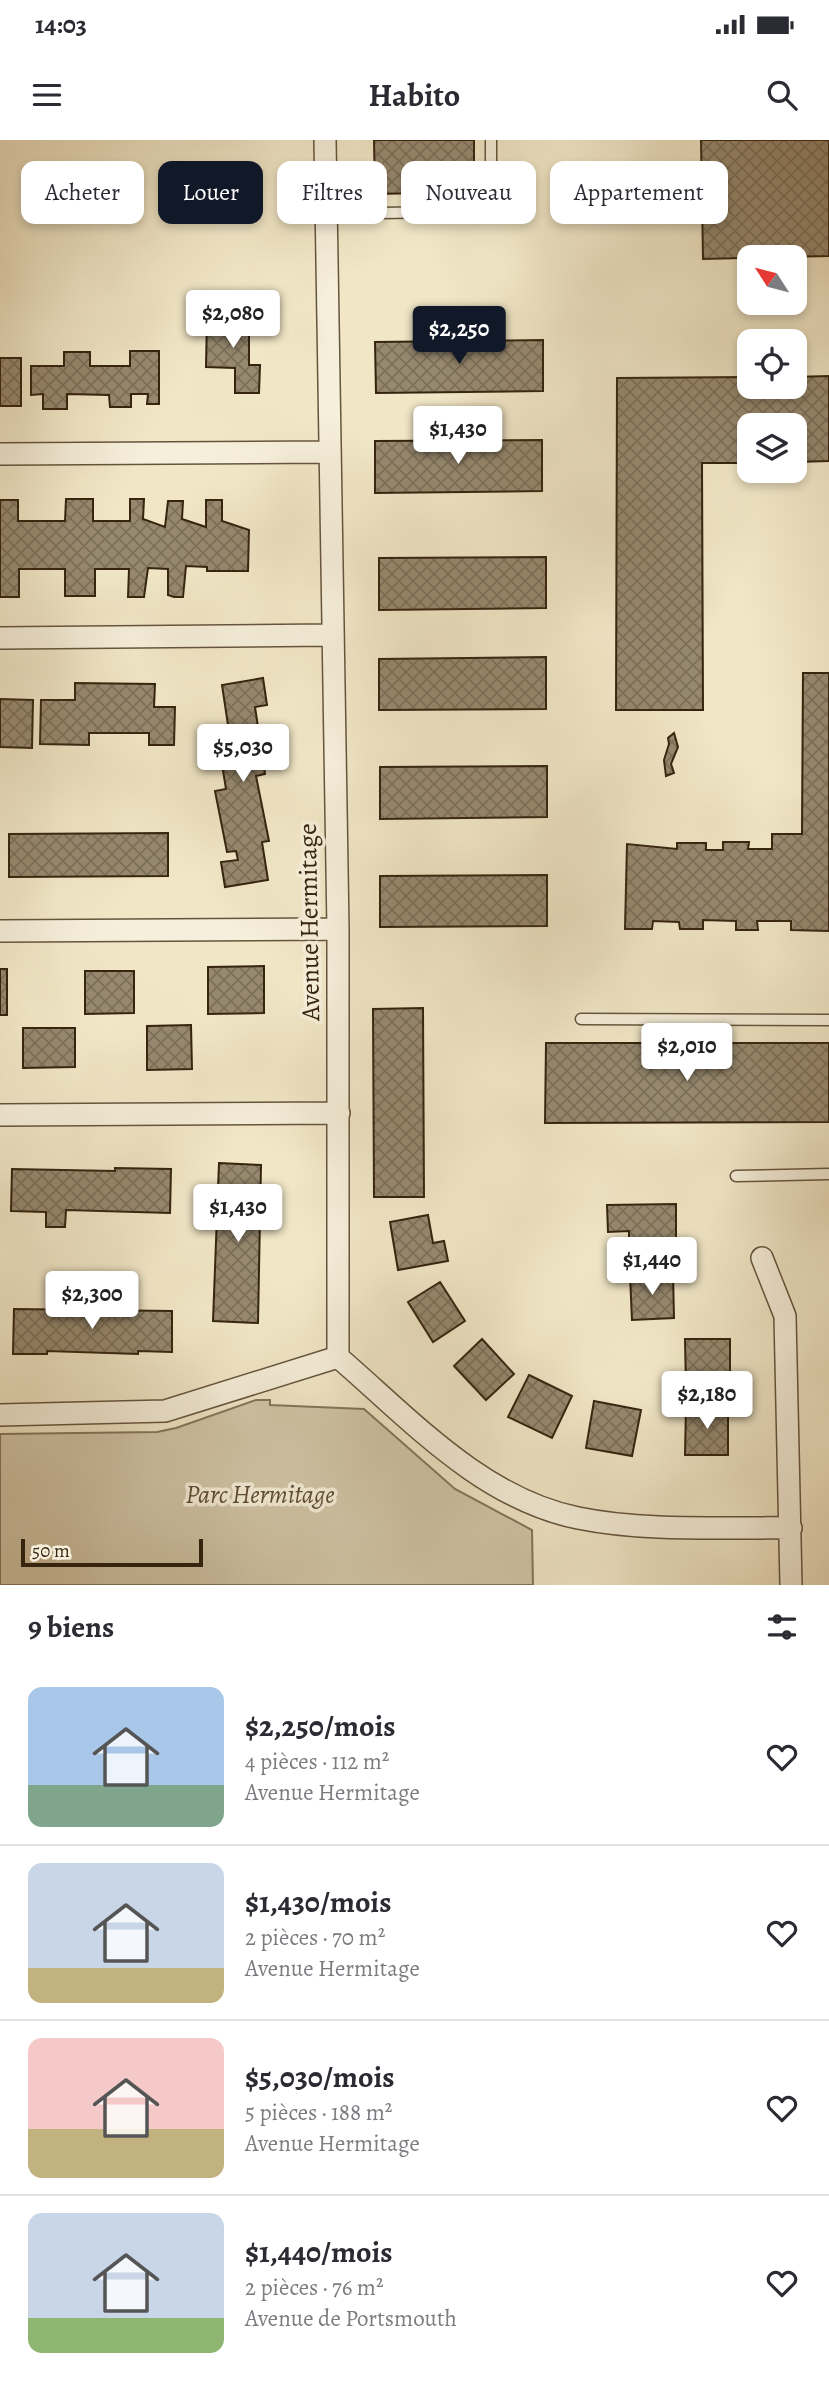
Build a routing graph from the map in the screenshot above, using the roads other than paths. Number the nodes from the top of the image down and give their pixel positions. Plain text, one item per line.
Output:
1 (324, 140) edge
2 (491, 140) edge
3 (387, 213) edge
4 (328, 452) junction
5 (0, 454) edge
6 (331, 635) junction
7 (0, 638) edge
8 (338, 929) junction
9 (0, 931) edge
10 (581, 1019) dead end
11 (829, 1020) edge
12 (339, 1114) junction
13 (0, 1115) edge
14 (829, 1174) edge
15 (736, 1177) dead end
16 (762, 1258) dead end
17 (338, 1357) junction
18 (0, 1415) edge
19 (791, 1528) junction
20 (791, 1585) edge

1 - 4 street, Avenue Hermitage
2 - 3 lane
4 - 5 street
4 - 6 street, Avenue Hermitage
6 - 7 street
6 - 8 street, Avenue Hermitage
8 - 9 street
8 - 12 street, Avenue Hermitage
10 - 11 lane
12 - 13 street
12 - 17 street, Avenue Hermitage
14 - 15 lane
16 - 19 street
17 - 18 street
17 - 19 street
19 - 20 street

